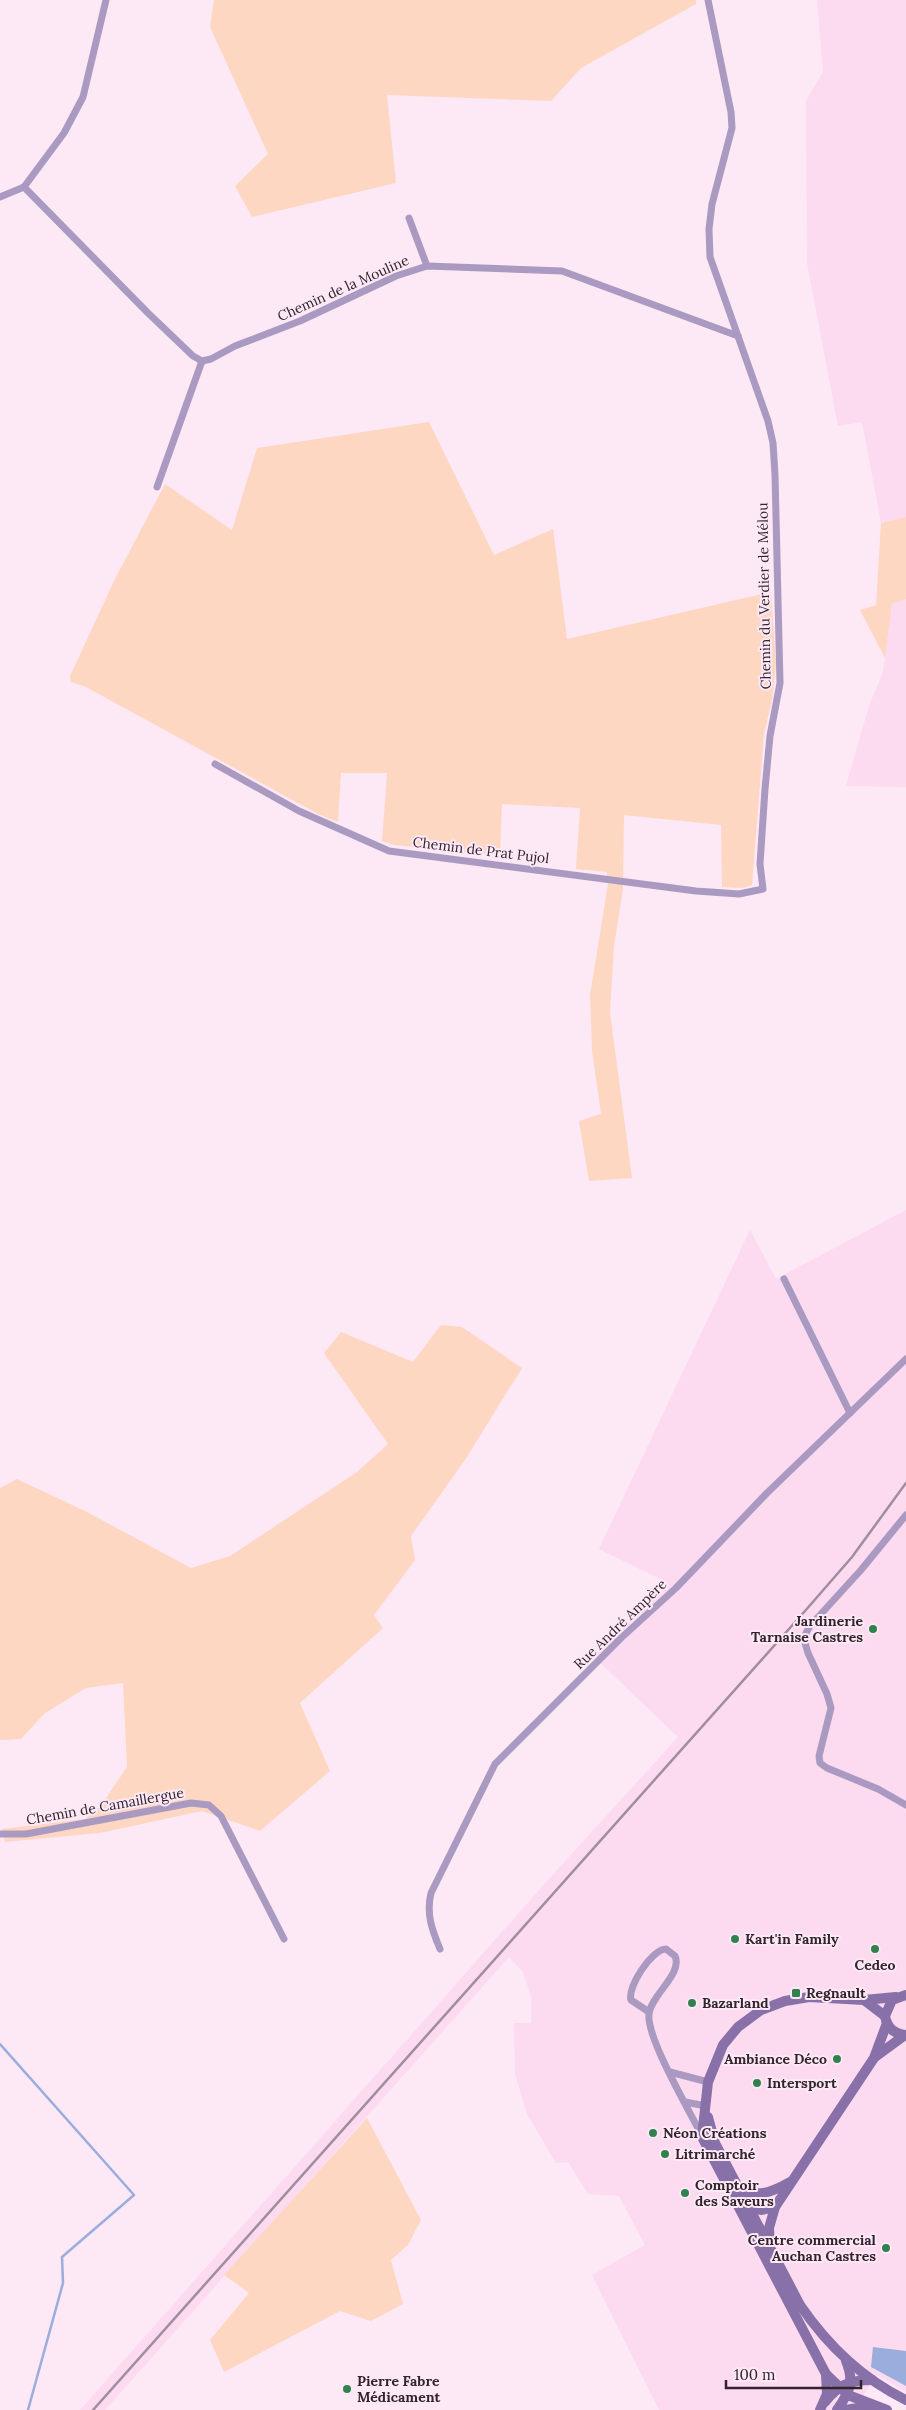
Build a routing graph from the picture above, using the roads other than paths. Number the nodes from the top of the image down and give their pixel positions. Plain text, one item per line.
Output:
1 (106, 0) edge
2 (708, 0) edge
3 (24, 187) junction
4 (0, 197) edge
5 (409, 218) dead end
6 (427, 266) junction
7 (738, 336) junction
8 (202, 361) junction
9 (157, 487) dead end
10 (215, 764) dead end
11 (763, 889) joint
12 (784, 1278) dead end
13 (906, 1359) edge
14 (850, 1414) junction
15 (906, 1514) edge
16 (906, 1804) edge
17 (0, 1834) edge
18 (284, 1939) dead end
19 (440, 1949) dead end
20 (903, 1995) edge
21 (864, 2000) junction
22 (649, 2012) junction
23 (886, 2019) junction
24 (906, 2035) edge
25 (874, 2058) junction
26 (670, 2072) junction
27 (708, 2082) junction
28 (685, 2102) junction
29 (706, 2106) junction
30 (702, 2137) junction
31 (791, 2182) junction
32 (739, 2188) junction
33 (757, 2195) junction
34 (775, 2208) junction
35 (746, 2210) junction
36 (771, 2250) junction
37 (845, 2360) junction
38 (826, 2374) junction
39 (872, 2380) junction
40 (851, 2381) junction
41 (843, 2391) junction
42 (906, 2400) edge
43 (822, 2406) edge
44 (872, 2406) junction
45 (837, 2410) edge
46 (845, 2410) edge
47 (887, 2410) edge

1 - 3 street
2 - 7 street, Chemin du Verdier de Mélou
3 - 4 street
3 - 8 street
5 - 6 street
6 - 7 street, Chemin de la Mouline
6 - 8 street, Chemin de la Mouline
7 - 11 street, Chemin du Verdier de Mélou
8 - 9 street
10 - 11 street, Chemin de Prat Pujol
12 - 14 street
13 - 14 street, Rue André Ampère
14 - 19 street, Rue André Ampère
15 - 16 street
17 - 18 street, Chemin de Camaillergue
20 - 21 main road
20 - 23 main road
21 - 23 main road
21 - 27 main road
22 - 22 street
22 - 26 street
23 - 24 main road
23 - 25 main road
24 - 25 main road
25 - 31 main road
26 - 27 street
26 - 28 street
27 - 29 main road
28 - 29 street
28 - 30 street
29 - 30 main road
29 - 32 main road
30 - 35 main road
31 - 33 main road
31 - 34 main road
32 - 33 main road
32 - 35 main road
33 - 35 main road
34 - 35 main road
34 - 36 main road
35 - 36 main road
35 - 38 main road
36 - 37 main road
37 - 39 main road
37 - 40 main road
38 - 41 main road
38 - 43 main road
39 - 40 main road
39 - 42 main road
40 - 41 main road
41 - 43 main road
41 - 44 main road
41 - 45 main road
44 - 46 main road
44 - 47 main road

